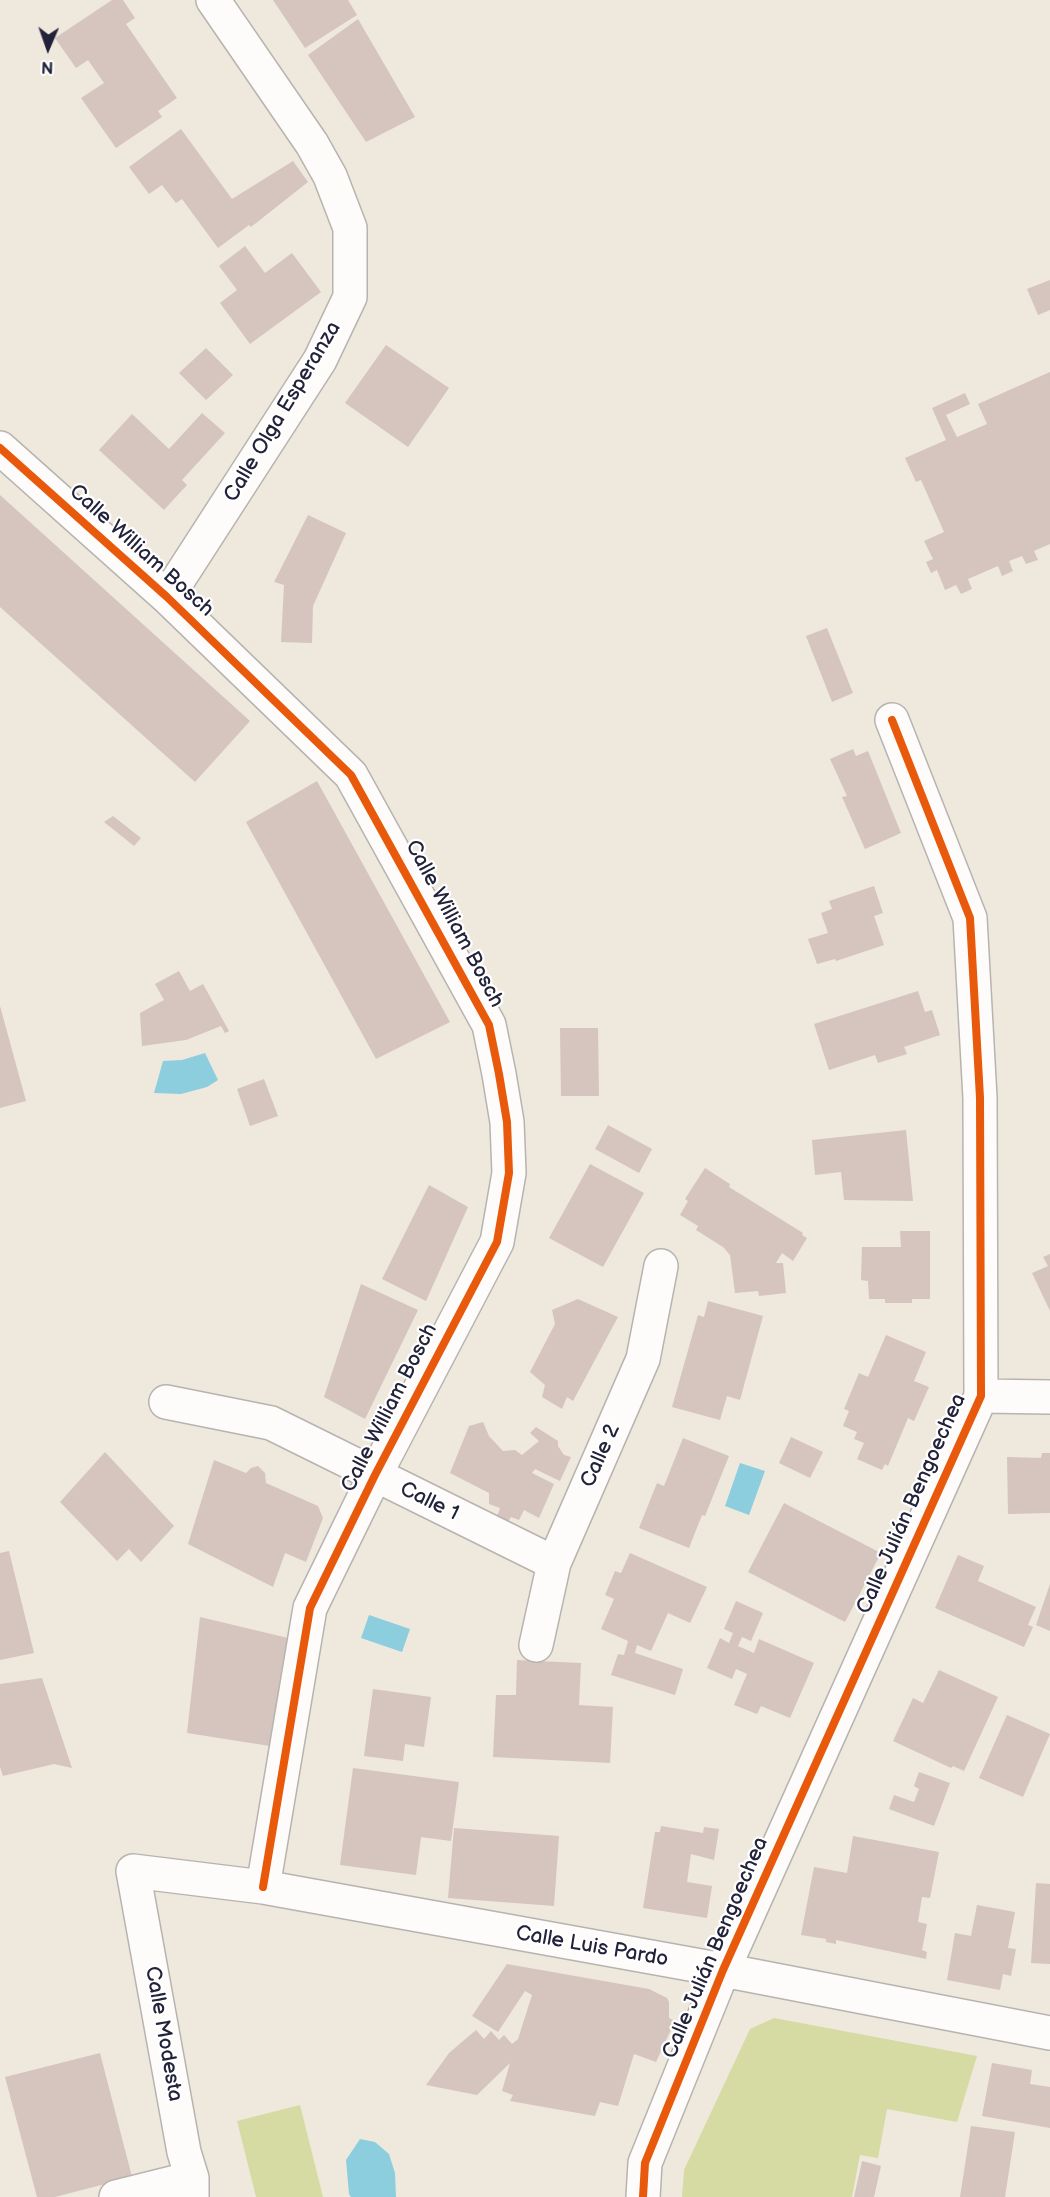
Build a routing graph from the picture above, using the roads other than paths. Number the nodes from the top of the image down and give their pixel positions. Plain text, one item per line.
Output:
1 (213, 0) edge
2 (0, 448) edge
3 (167, 597) junction
4 (892, 720) dead end
5 (661, 1266) dead end
6 (981, 1396) junction
7 (1050, 1397) edge
8 (166, 1402) dead end
9 (375, 1475) junction
10 (554, 1563) junction
11 (536, 1645) dead end
12 (133, 1871) joint
13 (263, 1887) junction
14 (723, 1970) junction
15 (1050, 2033) edge
16 (192, 2187) edge
17 (116, 2197) edge
18 (643, 2197) edge

1 - 3 street, Calle Olga Esperanza
2 - 3 street, Calle William Bosch
3 - 9 street, Calle William Bosch
4 - 6 street, Calle Julián Bengoechea
5 - 10 street, Calle 2
6 - 7 street
6 - 14 street, Calle Julián Bengoechea
8 - 9 street, Calle 1
9 - 10 street, Calle 1
9 - 13 street, Calle William Bosch
10 - 11 street, Calle 2
12 - 13 street, Calle Luis Pardo
12 - 16 street, Calle Modesta
13 - 14 street, Calle Luis Pardo
14 - 15 street, Calle Luis Pardo
14 - 18 street, Calle Julián Bengoechea
16 - 17 street

